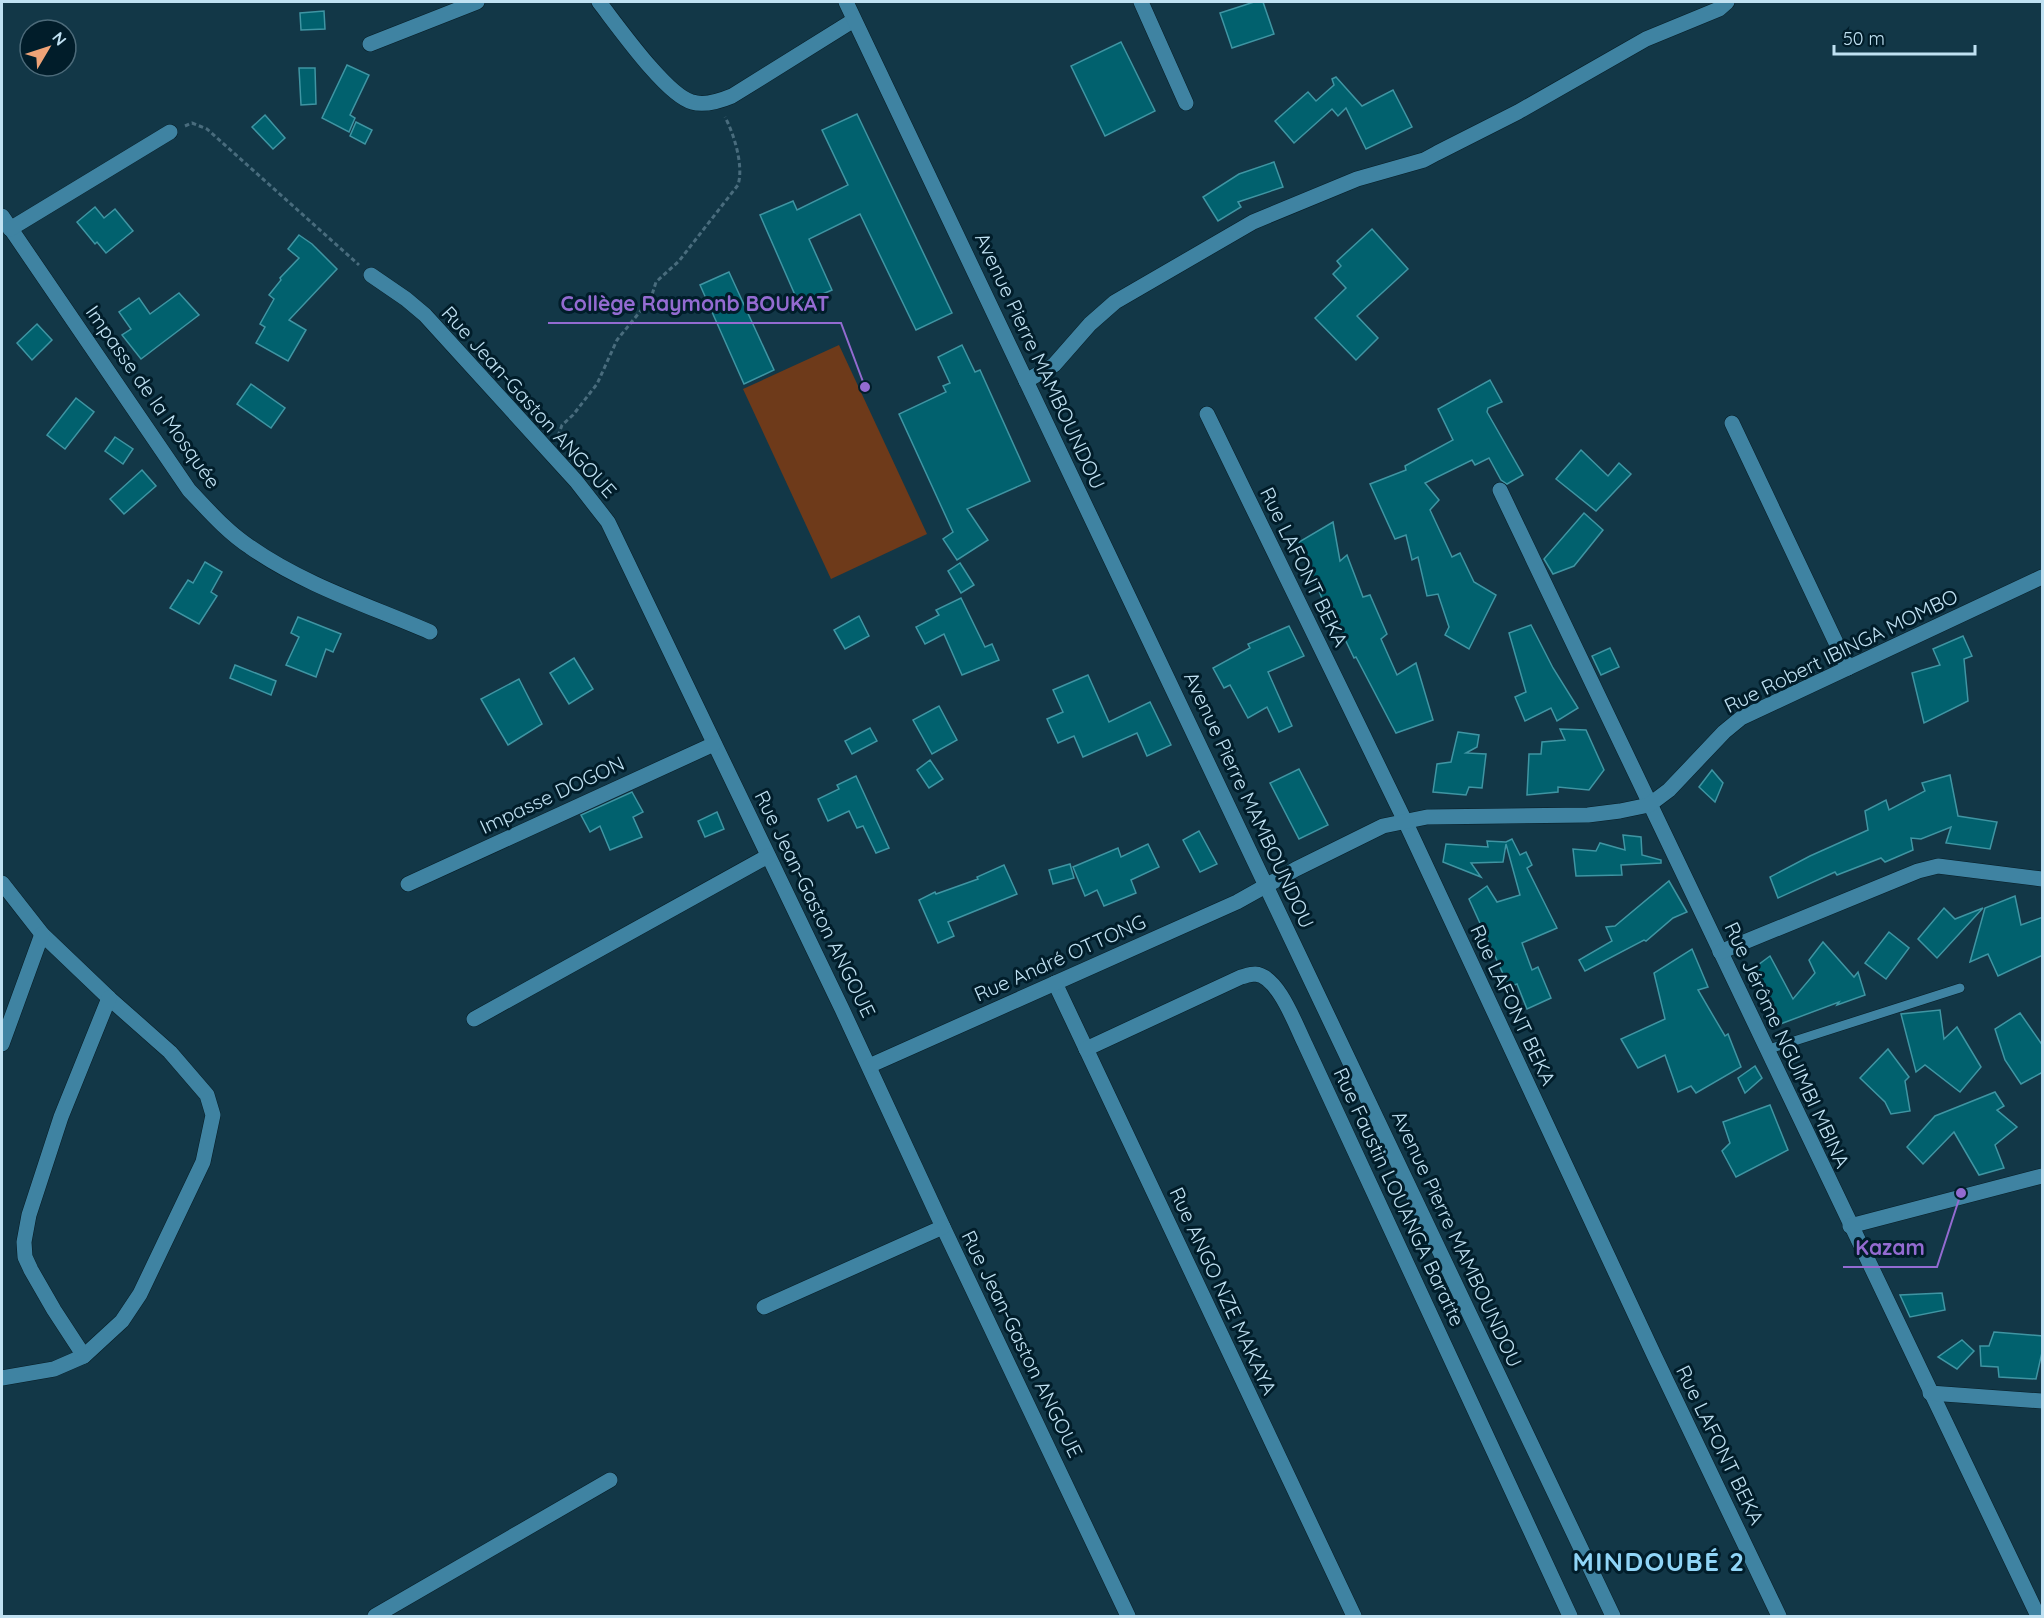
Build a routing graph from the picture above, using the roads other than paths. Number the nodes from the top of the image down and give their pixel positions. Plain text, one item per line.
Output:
1 (477, 2) edge
2 (599, 2) edge
3 (846, 2) edge
4 (1140, 2) edge
5 (1727, 2) edge
6 (854, 20) junction
7 (370, 44) dead end
8 (1186, 103) dead end
9 (170, 132) road end
10 (6, 222) edge
11 (371, 275) road end
12 (1026, 381) junction
13 (1207, 414) dead end
14 (1732, 423) dead end
15 (1500, 490) dead end
16 (2043, 577) edge
17 (430, 632) dead end
18 (1848, 668) junction
19 (714, 744) junction
20 (1649, 805) junction
21 (1405, 821) junction
22 (768, 856) junction
23 (2043, 879) edge
24 (2, 883) edge
25 (408, 884) dead end
26 (1267, 886) junction
27 (42, 934) junction
28 (1720, 952) junction
29 (1055, 983) junction
30 (1960, 988) dead end
31 (108, 998) junction
32 (474, 1019) dead end
33 (2, 1044) edge
34 (1086, 1049) junction
35 (1766, 1050) junction
36 (869, 1066) junction
37 (2043, 1176) edge
38 (1850, 1226) junction
39 (943, 1227) junction
40 (764, 1307) dead end
41 (84, 1356) junction
42 (2, 1378) edge
43 (1930, 1393) junction
44 (2043, 1401) edge
45 (610, 1480) dead end
46 (375, 1617) edge
47 (1128, 1617) edge
48 (1354, 1617) edge
49 (1570, 1617) edge
50 (1613, 1617) edge
51 (1779, 1617) edge
52 (2037, 1617) edge

1 - 7 street
2 - 6 street
3 - 6 street, Avenue Pierre MAMBOUNDOU
4 - 8 street
5 - 12 street
6 - 12 street, Avenue Pierre MAMBOUNDOU
9 - 10 street
10 - 17 street, Impasse de la Mosquée
11 - 19 street, Rue Jean-Gaston ANGOUE
12 - 26 street, Avenue Pierre MAMBOUNDOU
13 - 21 street, Rue LAFONT BEKA
14 - 18 street
15 - 20 street, Rue Jérôme NGUIMBI MBINA
16 - 18 street, Rue Robert IBINGA MOMBO
18 - 20 street, Rue Robert IBINGA MOMBO
19 - 22 street, Rue Jean-Gaston ANGOUE
19 - 25 street, Impasse DOGON
20 - 21 street, Rue Robert IBINGA MOMBO
20 - 28 street, Rue Jérôme NGUIMBI MBINA
21 - 26 street, Rue Robert IBINGA MOMBO
21 - 51 street, Rue LAFONT BEKA
22 - 32 street
22 - 36 street, Rue Jean-Gaston ANGOUE
23 - 28 street
24 - 27 street
26 - 29 street, Rue André OTTONG
26 - 50 street, Avenue Pierre MAMBOUNDOU
27 - 31 street
27 - 33 street
28 - 35 street, Rue Jérôme NGUIMBI MBINA
29 - 34 street, Rue ANGO NZE MAKAYA
29 - 36 street, Rue André OTTONG
30 - 35 lane
31 - 41 street
31 - 41 street
34 - 48 street, Rue ANGO NZE MAKAYA
34 - 49 street, Rue Faustin LOUANGA Baratte
35 - 38 street, Rue Jérôme NGUIMBI MBINA
36 - 39 street, Rue Jean-Gaston ANGOUE
37 - 38 street
38 - 43 street, Rue Jérôme NGUIMBI MBINA
39 - 40 street
39 - 47 street, Rue Jean-Gaston ANGOUE
41 - 42 street
43 - 44 street
43 - 52 street, Rue Jérôme NGUIMBI MBINA
45 - 46 street

